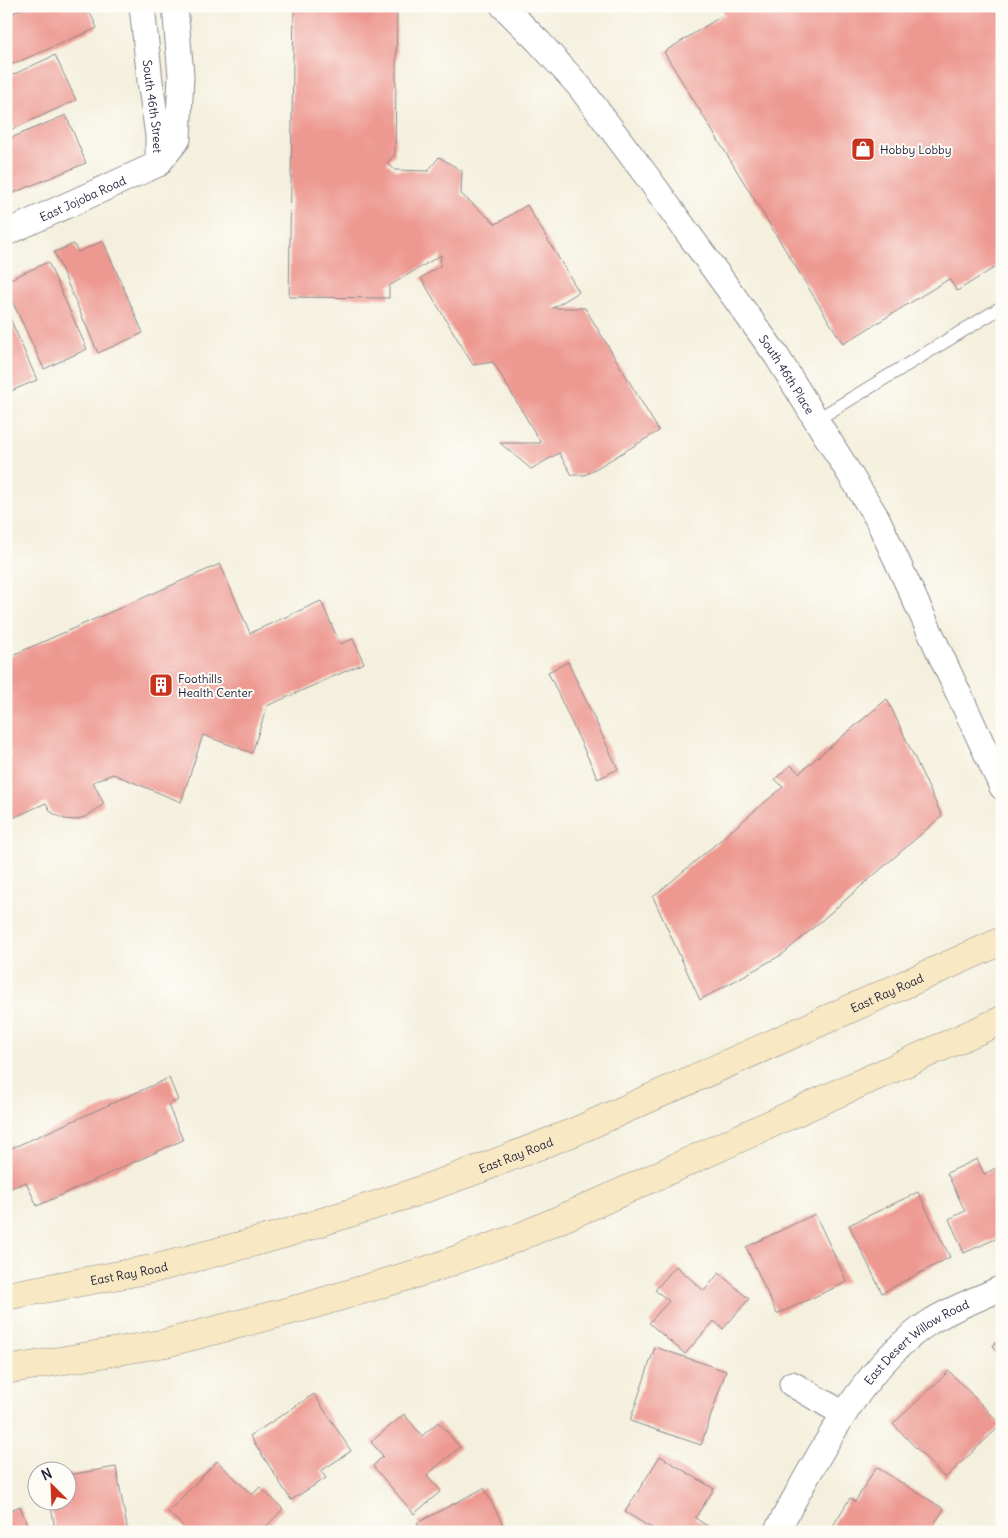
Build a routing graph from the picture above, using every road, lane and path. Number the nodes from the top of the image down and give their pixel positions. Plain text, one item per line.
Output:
1 (142, 6) edge
2 (175, 6) edge
3 (503, 6) edge
4 (158, 164) junction
5 (6, 233) edge
6 (1002, 307) edge
7 (816, 420) junction
8 (1002, 787) edge
9 (1002, 941) edge
10 (1002, 1020) edge
11 (1002, 1288) edge
12 (6, 1296) edge
13 (6, 1370) edge
14 (792, 1384) dead end
15 (844, 1414) junction
16 (776, 1532) edge

1 - 4 street, South 46th Street
2 - 4 street, South 46th Street
3 - 7 street, South 46th Place
4 - 5 street, East Jojoba Road
6 - 7 lane
7 - 8 street, South 46th Place
9 - 12 main road, East Ray Road
10 - 13 main road
11 - 15 street, East Desert Willow Road
14 - 15 street
15 - 16 street, East Desert Willow Road

